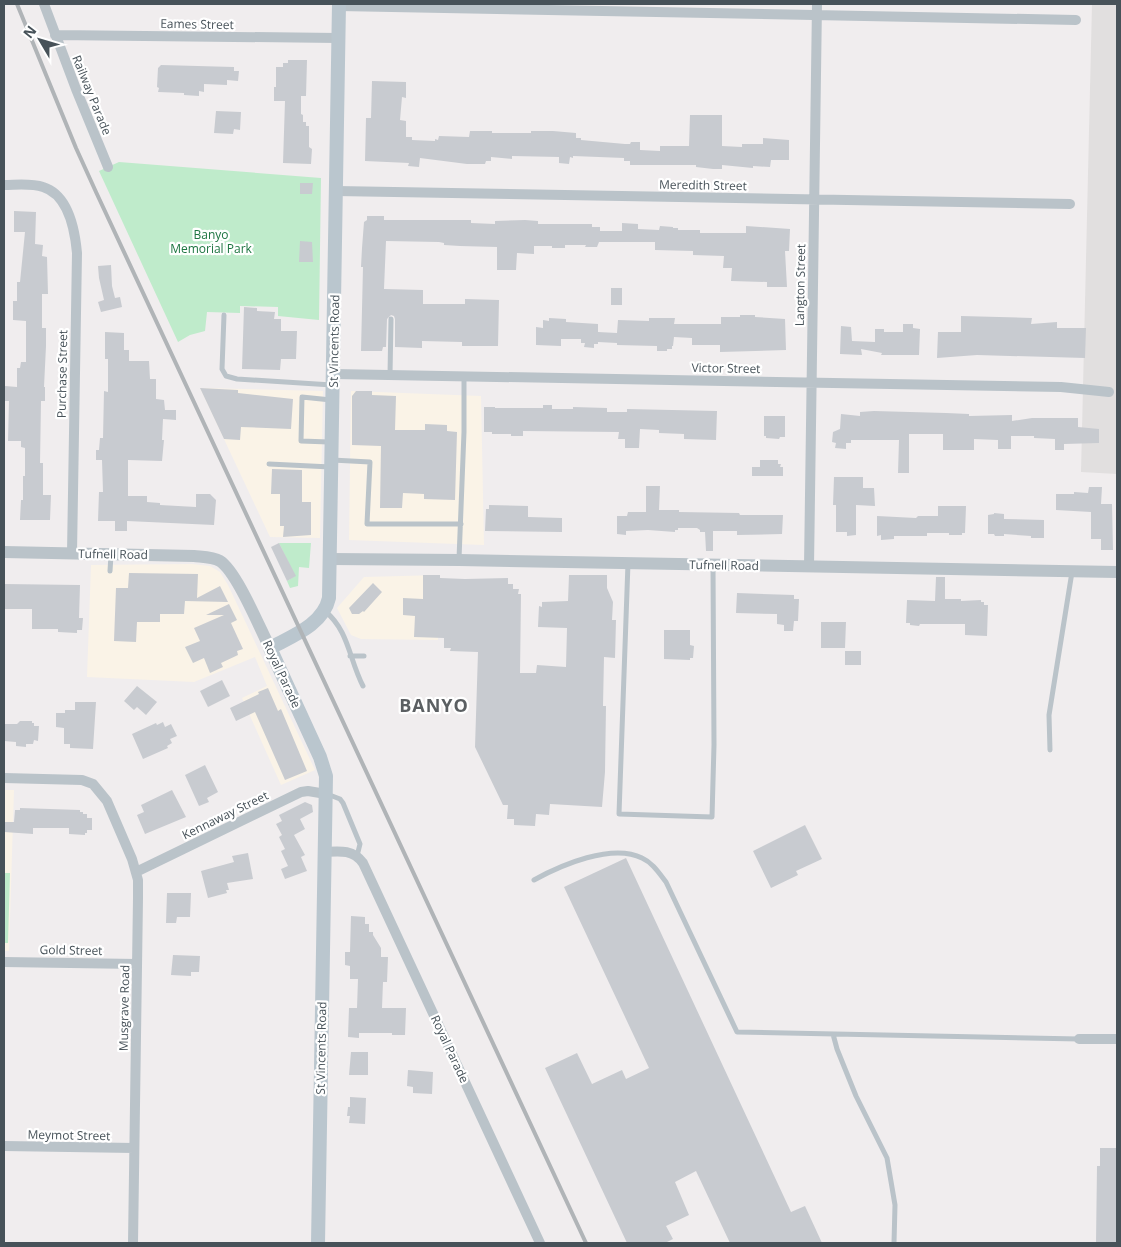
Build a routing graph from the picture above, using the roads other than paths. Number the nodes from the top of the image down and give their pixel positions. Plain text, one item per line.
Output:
1 (44, 4) edge
2 (817, 4) edge
3 (339, 5) edge
4 (816, 15) junction
5 (1076, 20) dead end
6 (55, 35) junction
7 (338, 38) junction
8 (108, 167) dead end
9 (4, 185) edge
10 (336, 191) junction
11 (814, 199) junction
12 (1070, 204) dead end
13 (224, 315) dead end
14 (391, 319) dead end
15 (390, 375) junction
16 (464, 376) junction
17 (334, 380) junction
18 (811, 382) junction
19 (1113, 392) edge
20 (333, 400) junction
21 (332, 442) junction
22 (332, 463) junction
23 (269, 464) dead end
24 (461, 524) junction
25 (4, 552) edge
26 (72, 553) junction
27 (111, 554) junction
28 (331, 559) junction
29 (459, 560) junction
30 (221, 562) joint
31 (628, 563) junction
32 (713, 564) junction
33 (808, 566) junction
34 (1072, 571) junction
35 (110, 572) dead end
36 (1117, 572) edge
37 (325, 610) junction
38 (270, 648) junction
39 (350, 656) junction
40 (364, 656) dead end
41 (363, 686) dead end
42 (1050, 750) dead end
43 (4, 778) edge
44 (326, 794) junction
45 (324, 852) junction
46 (357, 856) junction
47 (136, 872) junction
48 (534, 880) dead end
49 (4, 962) edge
50 (138, 964) junction
51 (833, 1034) junction
52 (1079, 1038) joint
53 (1117, 1039) edge
54 (4, 1146) edge
55 (134, 1148) junction
56 (133, 1243) edge
57 (318, 1243) edge
58 (540, 1243) edge
59 (894, 1243) edge

1 - 6 street, Railway Parade
2 - 4 street, Langton Street
3 - 4 street
3 - 7 main road, St Vincents Road
4 - 5 street
4 - 11 street, Langton Street
6 - 7 street, Eames Street
6 - 8 street, Railway Parade
7 - 10 main road, St Vincents Road
9 - 26 street, Purchase Street
10 - 11 street, Meredith Street
10 - 17 main road, St Vincents Road
11 - 12 street, Meredith Street
11 - 18 street, Langton Street
13 - 17 lane
14 - 15 lane
15 - 16 street, Victor Street
15 - 17 street, Victor Street
16 - 18 street, Victor Street
16 - 24 lane
17 - 20 main road, St Vincents Road
18 - 19 street, Victor Street
18 - 33 street, Langton Street
20 - 21 main road, St Vincents Road
20 - 21 lane
21 - 22 main road, St Vincents Road
22 - 23 lane
22 - 24 lane
22 - 28 main road, St Vincents Road
24 - 29 lane
25 - 26 street, Tufnell Road
26 - 27 street, Tufnell Road
27 - 30 street, Tufnell Road
27 - 35 lane
28 - 29 street, Tufnell Road
28 - 37 main road, St Vincents Road
29 - 31 street, Tufnell Road
30 - 38 street, Royal Parade
31 - 32 street, Tufnell Road
31 - 32 lane
32 - 33 street, Tufnell Road
33 - 34 street, Tufnell Road
34 - 36 street, Tufnell Road
34 - 42 lane
37 - 38 main road
37 - 39 lane
38 - 44 main road, Royal Parade
39 - 40 lane
39 - 41 lane
43 - 47 street, Musgrave Road
44 - 45 main road, Royal Parade
44 - 46 lane, Royal Parade
44 - 47 street, Kennaway Street
45 - 46 street
45 - 57 main road, St Vincents Road
46 - 58 street, Royal Parade
47 - 50 street, Musgrave Road
48 - 51 lane
49 - 50 street, Gold Street
50 - 55 street, Musgrave Road
51 - 52 lane
51 - 59 lane
52 - 53 street
54 - 55 street, Meymot Street
55 - 56 street, Musgrave Road

